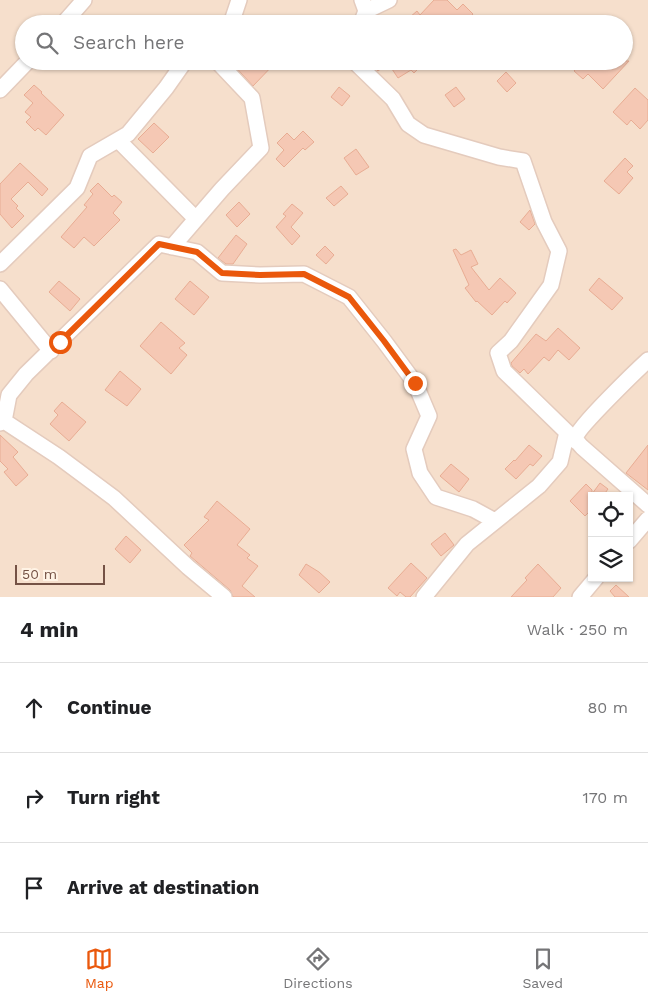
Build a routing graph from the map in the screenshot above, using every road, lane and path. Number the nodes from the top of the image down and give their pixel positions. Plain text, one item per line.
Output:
1 (84, 0) edge
2 (239, 0) edge
3 (389, 0) edge
4 (363, 12) edge
5 (71, 15) edge
6 (234, 15) edge
7 (19, 70) edge
8 (179, 70) edge
9 (226, 70) edge
10 (363, 70) edge
11 (0, 90) edge
12 (118, 140) junction
13 (196, 218) junction
14 (172, 247) junction
15 (0, 264) edge
16 (0, 289) edge
17 (51, 350) junction
18 (648, 360) edge
19 (2, 422) edge
20 (572, 437) junction
21 (648, 504) edge
22 (648, 519) edge
23 (495, 521) junction
24 (632, 537) edge
25 (593, 582) edge
26 (224, 597) edge
27 (424, 597) edge
28 (580, 597) edge

1 - 5 street
2 - 6 street
3 - 4 street
7 - 11 street
8 - 12 street
9 - 13 street
10 - 20 street
12 - 13 street
12 - 15 street
13 - 14 street
14 - 17 street
14 - 23 street
16 - 17 street
17 - 19 street
18 - 20 street
19 - 26 street
20 - 21 street
20 - 23 street
22 - 24 street
23 - 27 street
25 - 28 street

